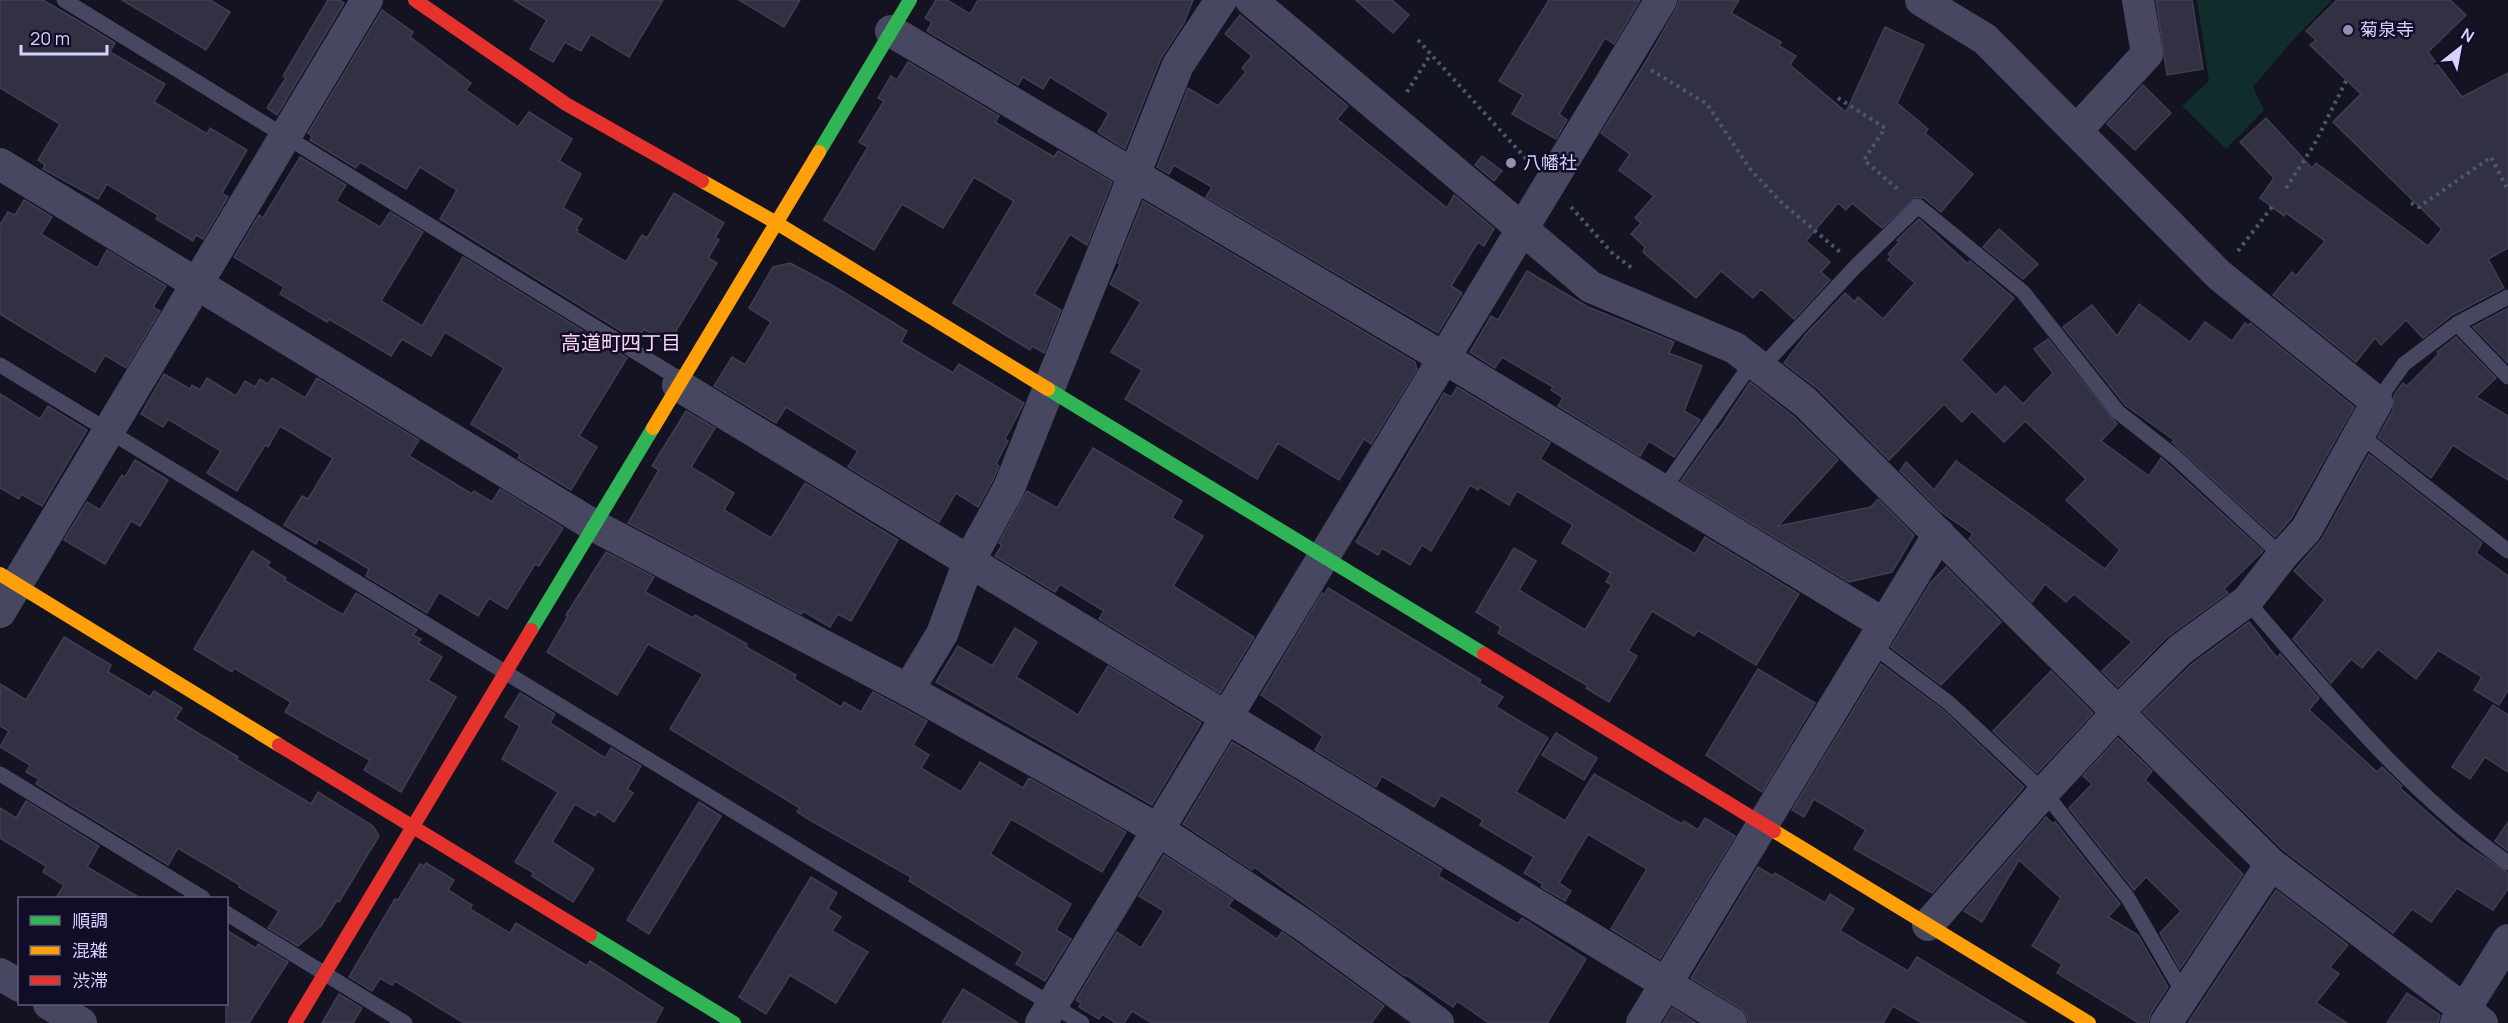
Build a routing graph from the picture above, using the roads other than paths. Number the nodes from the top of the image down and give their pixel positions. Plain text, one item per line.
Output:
1 (64, 0) edge
2 (367, 0) edge
3 (415, 0) edge
4 (910, 0) edge
5 (1221, 0) edge
6 (1251, 0) edge
7 (1662, 0) edge
8 (1921, 0) edge
9 (2138, 0) edge
10 (891, 31) junction
11 (2076, 131) junction
12 (286, 135) junction
13 (0, 164) edge
14 (1135, 174) junction
15 (775, 222) junction
16 (1522, 229) junction
17 (197, 284) junction
18 (2508, 297) edge
19 (2457, 324) junction
20 (1444, 358) junction
21 (0, 365) edge
22 (1757, 365) junction
23 (2508, 377) edge
24 (680, 382) junction
25 (1050, 390) junction
26 (2377, 402) junction
27 (109, 431) junction
28 (2360, 435) junction
29 (1663, 490) junction
30 (593, 525) junction
31 (1939, 534) junction
32 (2508, 550) edge
33 (1323, 555) junction
34 (2282, 556) junction
35 (969, 561) junction
36 (8, 579) edge
37 (2247, 601) junction
38 (0, 612) edge
39 (1878, 634) junction
40 (505, 672) junction
41 (908, 690) junction
42 (2118, 712) junction
43 (1225, 716) junction
44 (0, 774) edge
45 (2044, 792) junction
46 (1763, 825) junction
47 (412, 827) junction
48 (1157, 829) junction
49 (2508, 862) edge
50 (2271, 864) junction
51 (201, 897) edge
52 (228, 914) edge
53 (1928, 925) junction
54 (2508, 940) edge
55 (325, 973) junction
56 (0, 974) edge
57 (1666, 983) junction
58 (18, 985) edge
59 (2184, 994) junction
60 (51, 1005) edge
61 (1046, 1014) edge
62 (2467, 1019) edge
63 (81, 1023) edge
64 (295, 1023) edge
65 (405, 1023) edge
66 (734, 1023) edge
67 (1082, 1023) edge
68 (1438, 1023) edge
69 (1642, 1023) edge
70 (1731, 1023) edge
71 (2089, 1023) edge
72 (2166, 1023) edge

1 - 12 lane
2 - 12 street
3 - 15 street
4 - 10 street
5 - 14 street
6 - 16 street
7 - 16 street
8 - 11 street
9 - 11 street
10 - 14 street
10 - 15 street
11 - 26 street
12 - 17 street
12 - 24 lane
13 - 17 street
14 - 20 street
14 - 25 street
15 - 24 street
15 - 25 street
16 - 20 street
16 - 22 street
17 - 27 street
17 - 30 street
18 - 19 lane
19 - 23 lane
19 - 26 lane
20 - 29 street
20 - 33 street
21 - 27 lane
22 - 29 lane
22 - 31 street
22 - 34 lane
24 - 30 street
24 - 35 street
25 - 33 street
25 - 35 street
26 - 28 street
27 - 36 street
27 - 40 lane
28 - 32 lane
28 - 34 street
29 - 39 street
30 - 40 street
30 - 41 street
31 - 39 street
31 - 42 street
33 - 43 street
33 - 46 street
34 - 37 street
35 - 41 street
35 - 43 street
36 - 38 street
36 - 47 street
37 - 42 street
37 - 49 lane
39 - 45 lane
39 - 46 street
40 - 47 street
40 - 61 lane
41 - 48 street
42 - 45 street
42 - 50 street
43 - 48 street
43 - 57 street
44 - 51 lane
45 - 53 street
45 - 59 lane
46 - 53 street
46 - 57 street
47 - 55 street
47 - 66 street
48 - 61 street
48 - 68 street
50 - 59 street
50 - 62 street
52 - 55 lane
53 - 71 street
54 - 62 street
55 - 64 street
55 - 65 lane
56 - 58 street
57 - 69 street
57 - 70 street
59 - 72 street
60 - 63 street
61 - 67 lane

